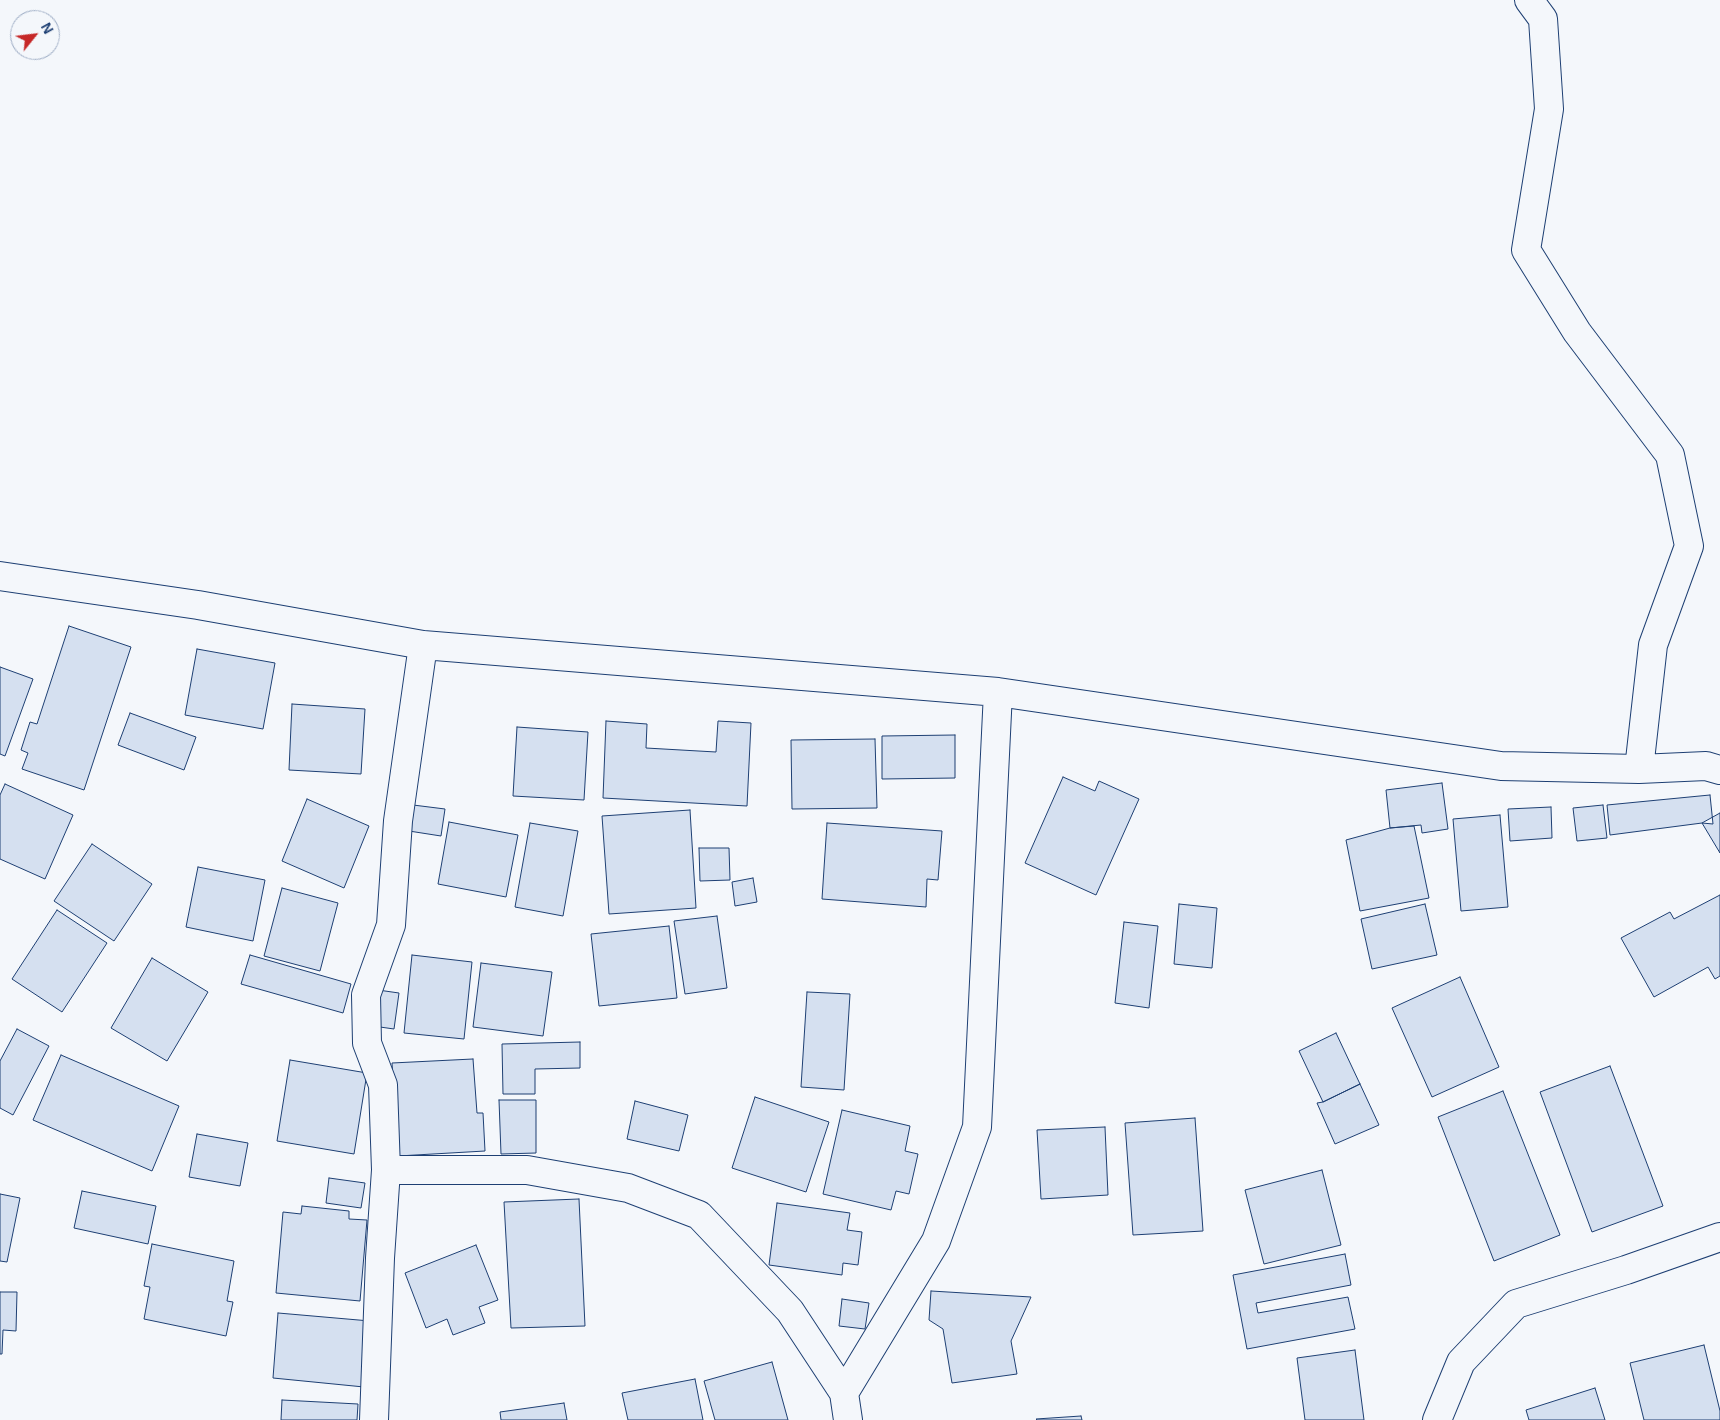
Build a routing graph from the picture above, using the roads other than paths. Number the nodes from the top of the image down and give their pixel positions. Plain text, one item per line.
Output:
1 (1529, 0) edge
2 (0, 576) edge
3 (422, 645) junction
4 (998, 692) junction
5 (1638, 768) junction
6 (1720, 770) edge
7 (386, 1170) junction
8 (1720, 1236) edge
9 (844, 1393) junction
10 (374, 1420) edge
11 (848, 1420) edge
12 (1437, 1420) edge

1 - 5 street
2 - 3 street
3 - 4 street
3 - 7 street
4 - 5 street
4 - 9 street
5 - 6 street
7 - 9 street
7 - 10 street
8 - 12 street
9 - 11 street

